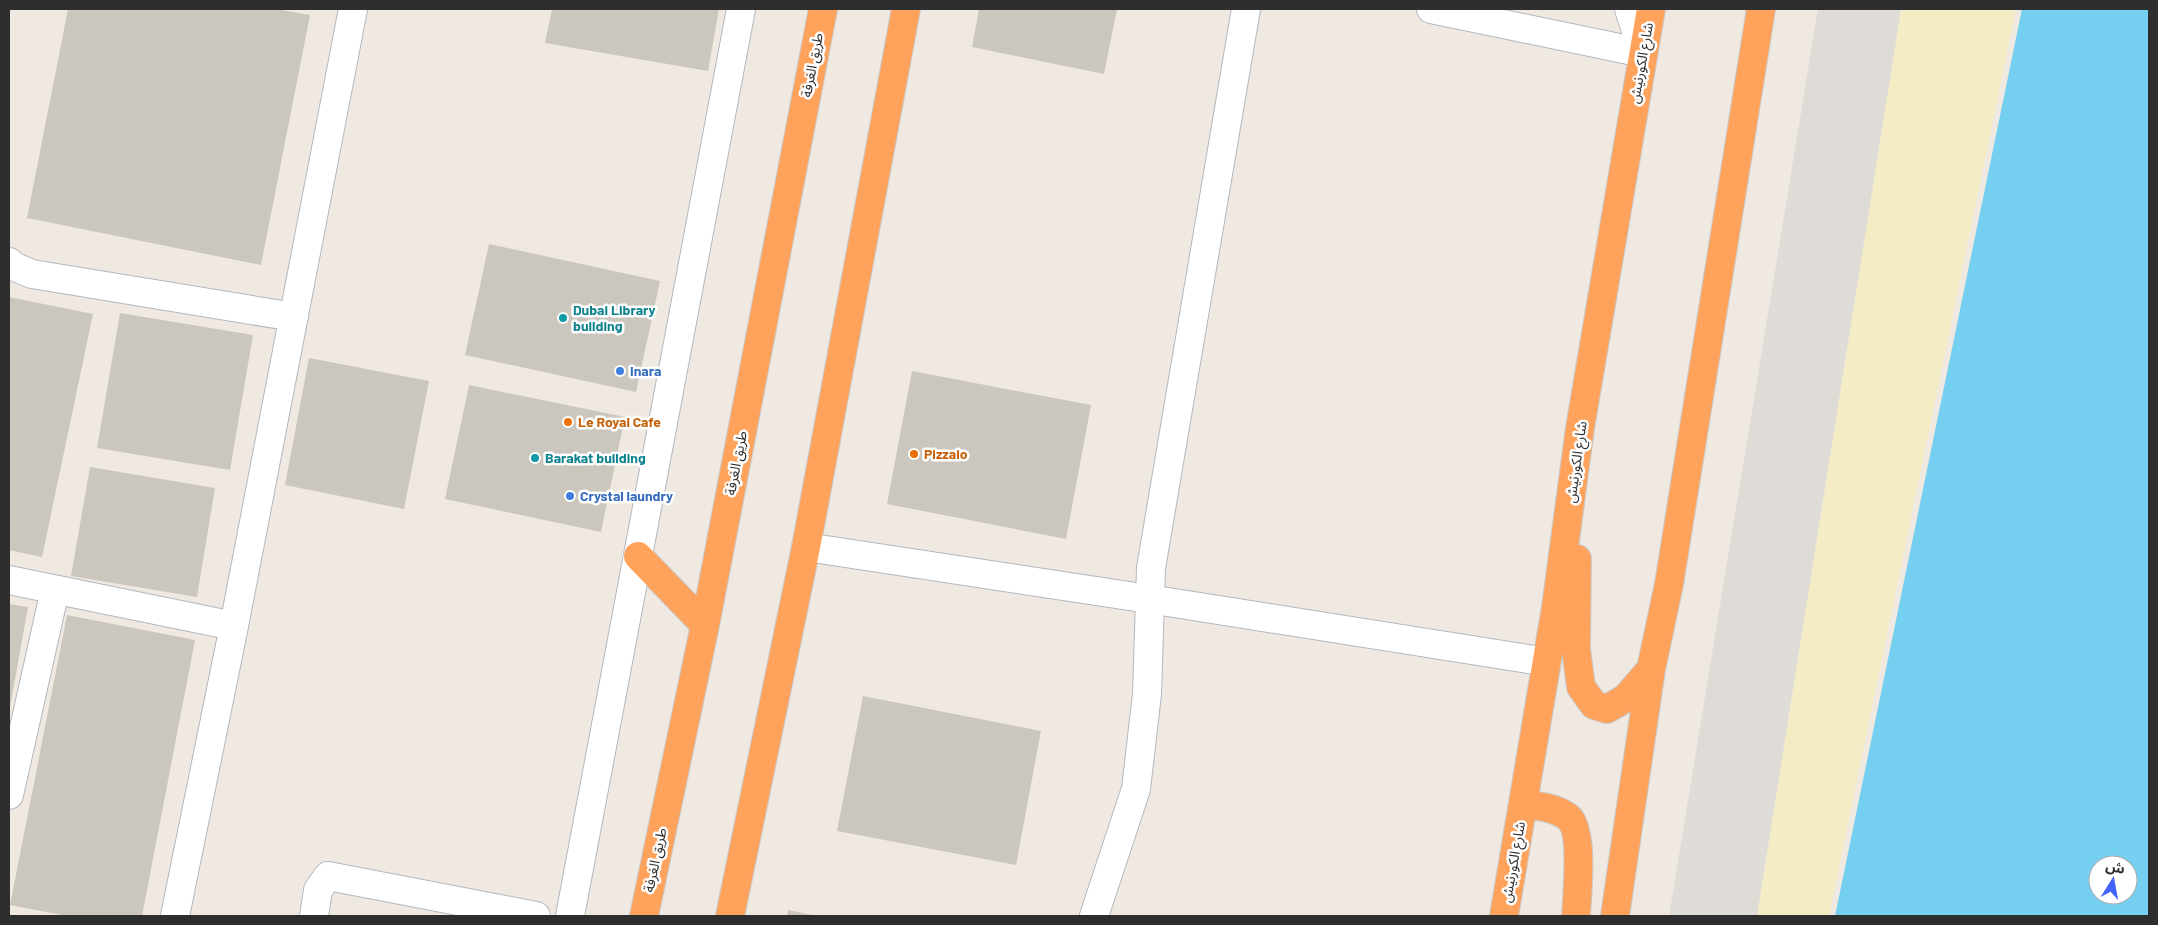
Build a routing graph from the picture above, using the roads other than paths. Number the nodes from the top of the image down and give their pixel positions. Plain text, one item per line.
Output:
1 (352, 9) edge
2 (741, 9) edge
3 (823, 9) edge
4 (906, 9) edge
5 (1246, 9) edge
6 (1431, 9) edge
7 (1629, 9) edge
8 (1650, 9) edge
9 (1761, 9) edge
10 (1643, 53) junction
11 (9, 262) edge
12 (294, 317) junction
13 (1580, 428) junction
14 (806, 547) junction
15 (638, 556) junction
16 (9, 580) edge
17 (55, 590) junction
18 (1149, 599) junction
19 (705, 625) junction
20 (234, 626) junction
21 (1547, 662) junction
22 (1651, 669) junction
23 (12, 763) edge
24 (9, 795) edge
25 (1523, 805) junction
26 (175, 916) edge
27 (314, 916) edge
28 (536, 916) edge
29 (570, 916) edge
30 (644, 916) edge
31 (730, 916) edge
32 (1094, 916) edge
33 (1504, 916) edge
34 (1576, 916) edge
35 (1615, 916) edge

1 - 12 street
2 - 15 street
3 - 19 highway, طريق الغرفة
4 - 14 highway
5 - 18 street
6 - 10 street
7 - 10 street
8 - 10 highway, شارع الكورنيش
9 - 22 highway
10 - 13 highway, شارع الكورنيش
11 - 12 street
12 - 20 street
13 - 21 highway, شارع الكورنيش
13 - 22 highway
14 - 18 street
14 - 31 highway
15 - 19 highway
15 - 29 street
16 - 17 street
17 - 20 street
17 - 23 street
18 - 21 street
18 - 32 street
19 - 30 highway, طريق الغرفة
20 - 26 street
21 - 25 highway, شارع الكورنيش
22 - 35 highway
23 - 24 street
25 - 33 highway, شارع الكورنيش
25 - 34 highway
27 - 28 street

